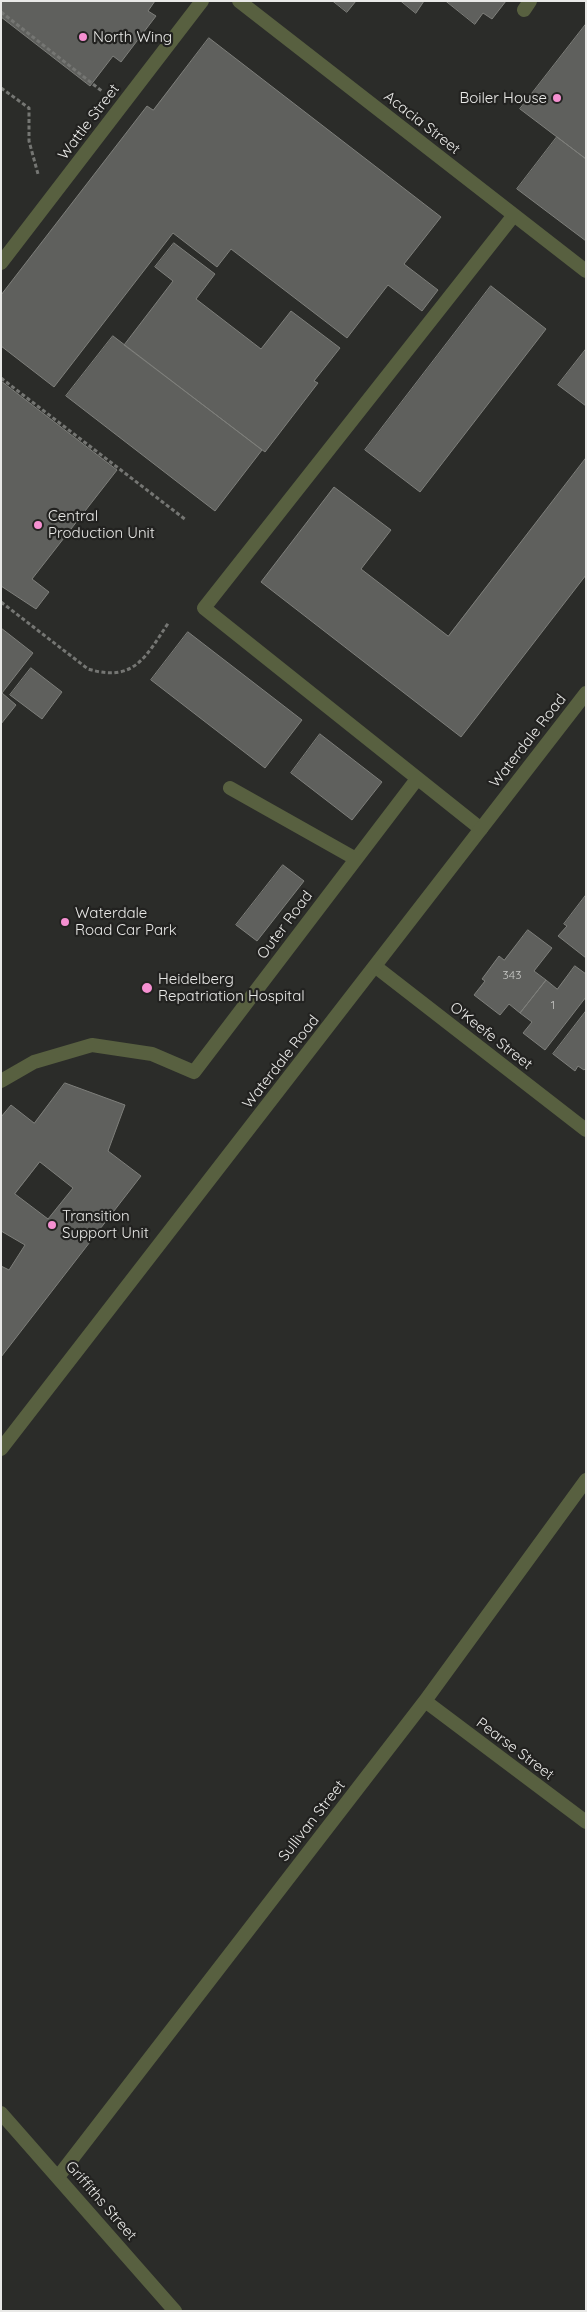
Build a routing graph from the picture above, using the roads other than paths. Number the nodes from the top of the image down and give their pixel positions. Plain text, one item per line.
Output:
1 (202, 1) edge
2 (238, 1) edge
3 (514, 215) junction
4 (1, 263) edge
5 (586, 271) edge
6 (586, 693) edge
7 (417, 779) junction
8 (230, 788) dead end
9 (481, 829) junction
10 (356, 859) junction
11 (376, 967) junction
12 (1, 1080) edge
13 (586, 1130) edge
14 (1, 1449) edge
15 (586, 1480) edge
16 (426, 1701) junction
17 (586, 1822) edge
18 (1, 2113) edge
19 (58, 2177) junction
20 (175, 2311) edge

1 - 4 street, Wattle Street
2 - 3 street, Acacia Street
3 - 5 street, Acacia Street
3 - 7 street
6 - 9 street, Waterdale Road
7 - 9 street
7 - 10 street, Outer Road
8 - 10 street
9 - 11 street, Waterdale Road
10 - 12 street, Outer Road
11 - 13 street, O'Keefe Street
11 - 14 street, Waterdale Road
15 - 16 street, Sullivan Street
16 - 17 street, Pearse Street
16 - 19 street, Sullivan Street
18 - 19 street, Griffiths Street
19 - 20 street, Griffiths Street

